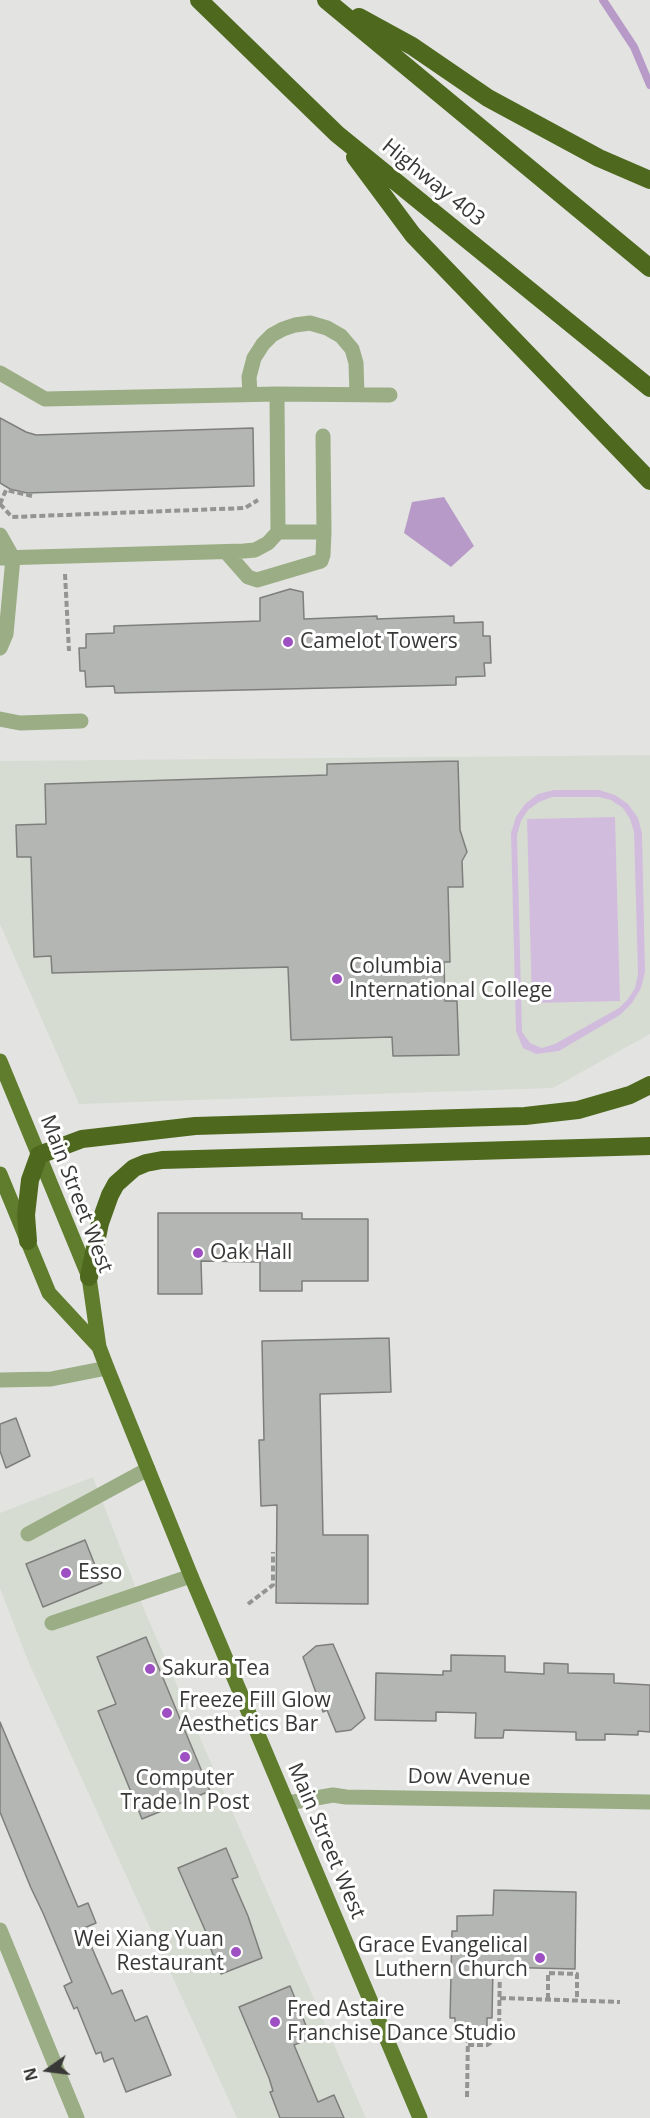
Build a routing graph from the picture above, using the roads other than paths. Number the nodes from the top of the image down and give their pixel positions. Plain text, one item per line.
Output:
1 (199, 0) edge
2 (327, 0) edge
3 (338, 134) junction
4 (650, 180) edge
5 (650, 268) edge
6 (0, 373) edge
7 (650, 388) edge
8 (250, 394) junction
9 (278, 394) junction
10 (357, 394) junction
11 (390, 394) dead end
12 (323, 436) dead end
13 (650, 481) edge
14 (278, 532) junction
15 (324, 532) junction
16 (0, 535) edge
17 (226, 552) junction
18 (7, 558) edge
19 (0, 648) edge
20 (0, 719) edge
21 (81, 721) dead end
22 (0, 1061) edge
23 (650, 1085) edge
24 (650, 1146) edge
25 (39, 1155) junction
26 (0, 1174) edge
27 (28, 1241) junction
28 (89, 1277) junction
29 (99, 1347) junction
30 (107, 1368) junction
31 (0, 1380) edge
32 (148, 1469) junction
33 (28, 1534) dead end
34 (191, 1576) junction
35 (52, 1623) dead end
36 (650, 1802) edge
37 (288, 1803) junction
38 (0, 1930) edge
39 (77, 2118) edge
40 (420, 2118) edge

1 - 3 highway, Highway 403
2 - 4 highway
2 - 5 highway
3 - 7 highway, Highway 403
3 - 13 highway
6 - 8 street
8 - 9 street
8 - 10 street
9 - 10 street
9 - 14 street
10 - 11 street
12 - 15 street
14 - 15 street
14 - 17 street
15 - 17 street
16 - 18 street
17 - 18 street
18 - 19 street
20 - 21 street
22 - 25 main road, Main Street West
23 - 25 highway
24 - 28 highway
25 - 27 highway
25 - 28 main road, Main Street West
26 - 27 main road, Main Street West
27 - 29 main road, Main Street West
28 - 29 main road, Main Street West
29 - 30 main road, Main Street West
30 - 31 street
30 - 32 main road, Main Street West
32 - 33 street
32 - 34 main road, Main Street West
34 - 35 street
34 - 37 main road, Main Street West
36 - 37 street, Dow Avenue
37 - 40 main road, Main Street West
38 - 39 street

